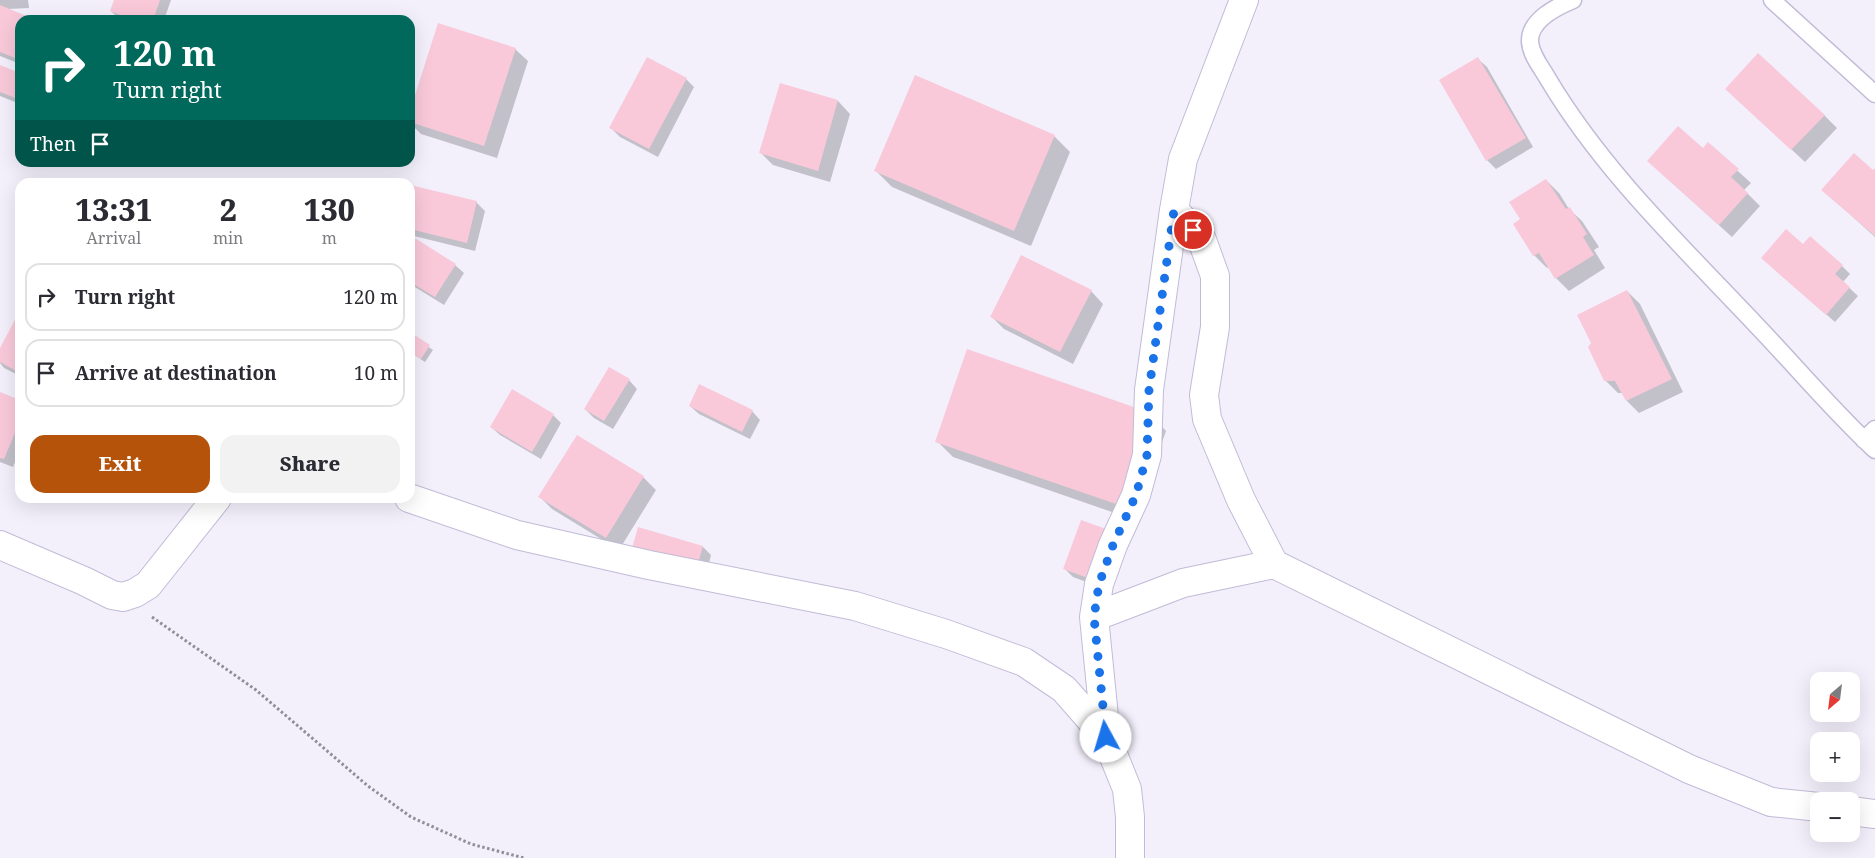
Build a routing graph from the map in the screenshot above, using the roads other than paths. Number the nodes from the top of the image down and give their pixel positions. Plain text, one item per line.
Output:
1 (1244, 0) edge
2 (1573, 0) edge
3 (1772, 0) edge
4 (1875, 94) edge
5 (1174, 210) junction
6 (1871, 439) edge
7 (415, 500) edge
8 (213, 503) edge
9 (0, 545) edge
10 (1274, 564) junction
11 (1094, 617) junction
12 (1106, 737) junction
13 (1810, 807) edge
14 (1860, 812) edge
15 (1875, 814) edge
16 (1130, 858) edge

1 - 5 street
2 - 6 lane
3 - 4 lane
5 - 10 street
5 - 11 street
7 - 12 street
8 - 9 street
10 - 11 street
10 - 13 street
11 - 12 street
12 - 16 street
14 - 15 street

